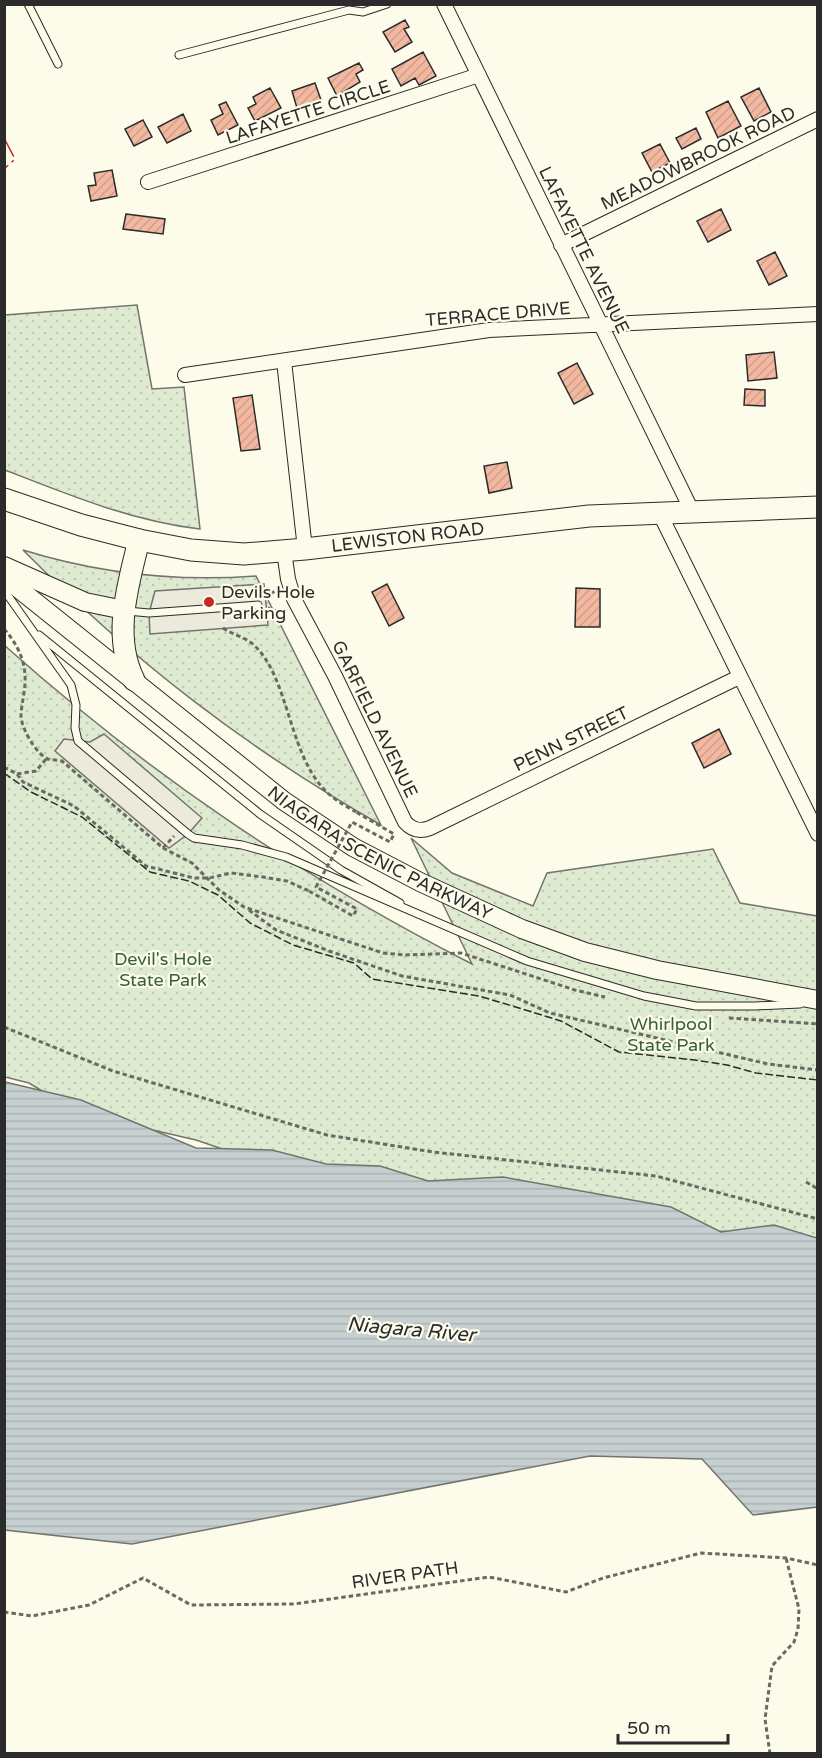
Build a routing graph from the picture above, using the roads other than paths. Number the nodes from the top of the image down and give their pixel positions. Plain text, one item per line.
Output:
1 (28, 4) edge
2 (387, 4) edge
3 (444, 4) edge
4 (179, 55) dead end
5 (58, 64) dead end
6 (479, 75) junction
7 (818, 119) edge
8 (148, 182) dead end
9 (561, 245) junction
10 (818, 314) edge
11 (600, 324) junction
12 (284, 361) junction
13 (185, 375) dead end
14 (4, 499) edge
15 (818, 507) edge
16 (692, 511) junction
17 (659, 512) junction
18 (139, 540) junction
19 (305, 549) junction
20 (284, 551) junction
21 (4, 566) edge
22 (4, 577) edge
23 (4, 591) edge
24 (258, 605) road end
25 (124, 610) junction
26 (32, 629) junction
27 (739, 677) junction
28 (134, 680) junction
29 (418, 830) joint
30 (818, 834) edge
31 (435, 923) junction
32 (818, 1001) edge

1 - 5 lane
2 - 4 lane
3 - 6 street, LAFAYETTE AVENUE
6 - 8 street, LAFAYETTE CIRCLE
6 - 9 street, LAFAYETTE AVENUE
7 - 9 street, MEADOWBROOK ROAD
9 - 11 street, LAFAYETTE AVENUE
10 - 11 street, TERRACE DRIVE
11 - 12 street, TERRACE DRIVE
11 - 16 street, LAFAYETTE AVENUE
12 - 13 street, TERRACE DRIVE
12 - 19 street
14 - 18 main road, LEWISTON ROAD
15 - 16 main road, LEWISTON ROAD
16 - 17 main road, LEWISTON ROAD
17 - 19 main road, LEWISTON ROAD
17 - 27 street
18 - 20 main road, LEWISTON ROAD
18 - 25 main road
19 - 20 main road, LEWISTON ROAD
20 - 29 street, GARFIELD AVENUE
21 - 25 main road
22 - 28 main road, NIAGARA SCENIC PARKWAY
23 - 26 lane
24 - 25 lane
25 - 28 main road
26 - 31 lane
26 - 31 lane
27 - 29 street, PENN STREET
27 - 30 street
28 - 32 main road, NIAGARA SCENIC PARKWAY
31 - 32 lane

